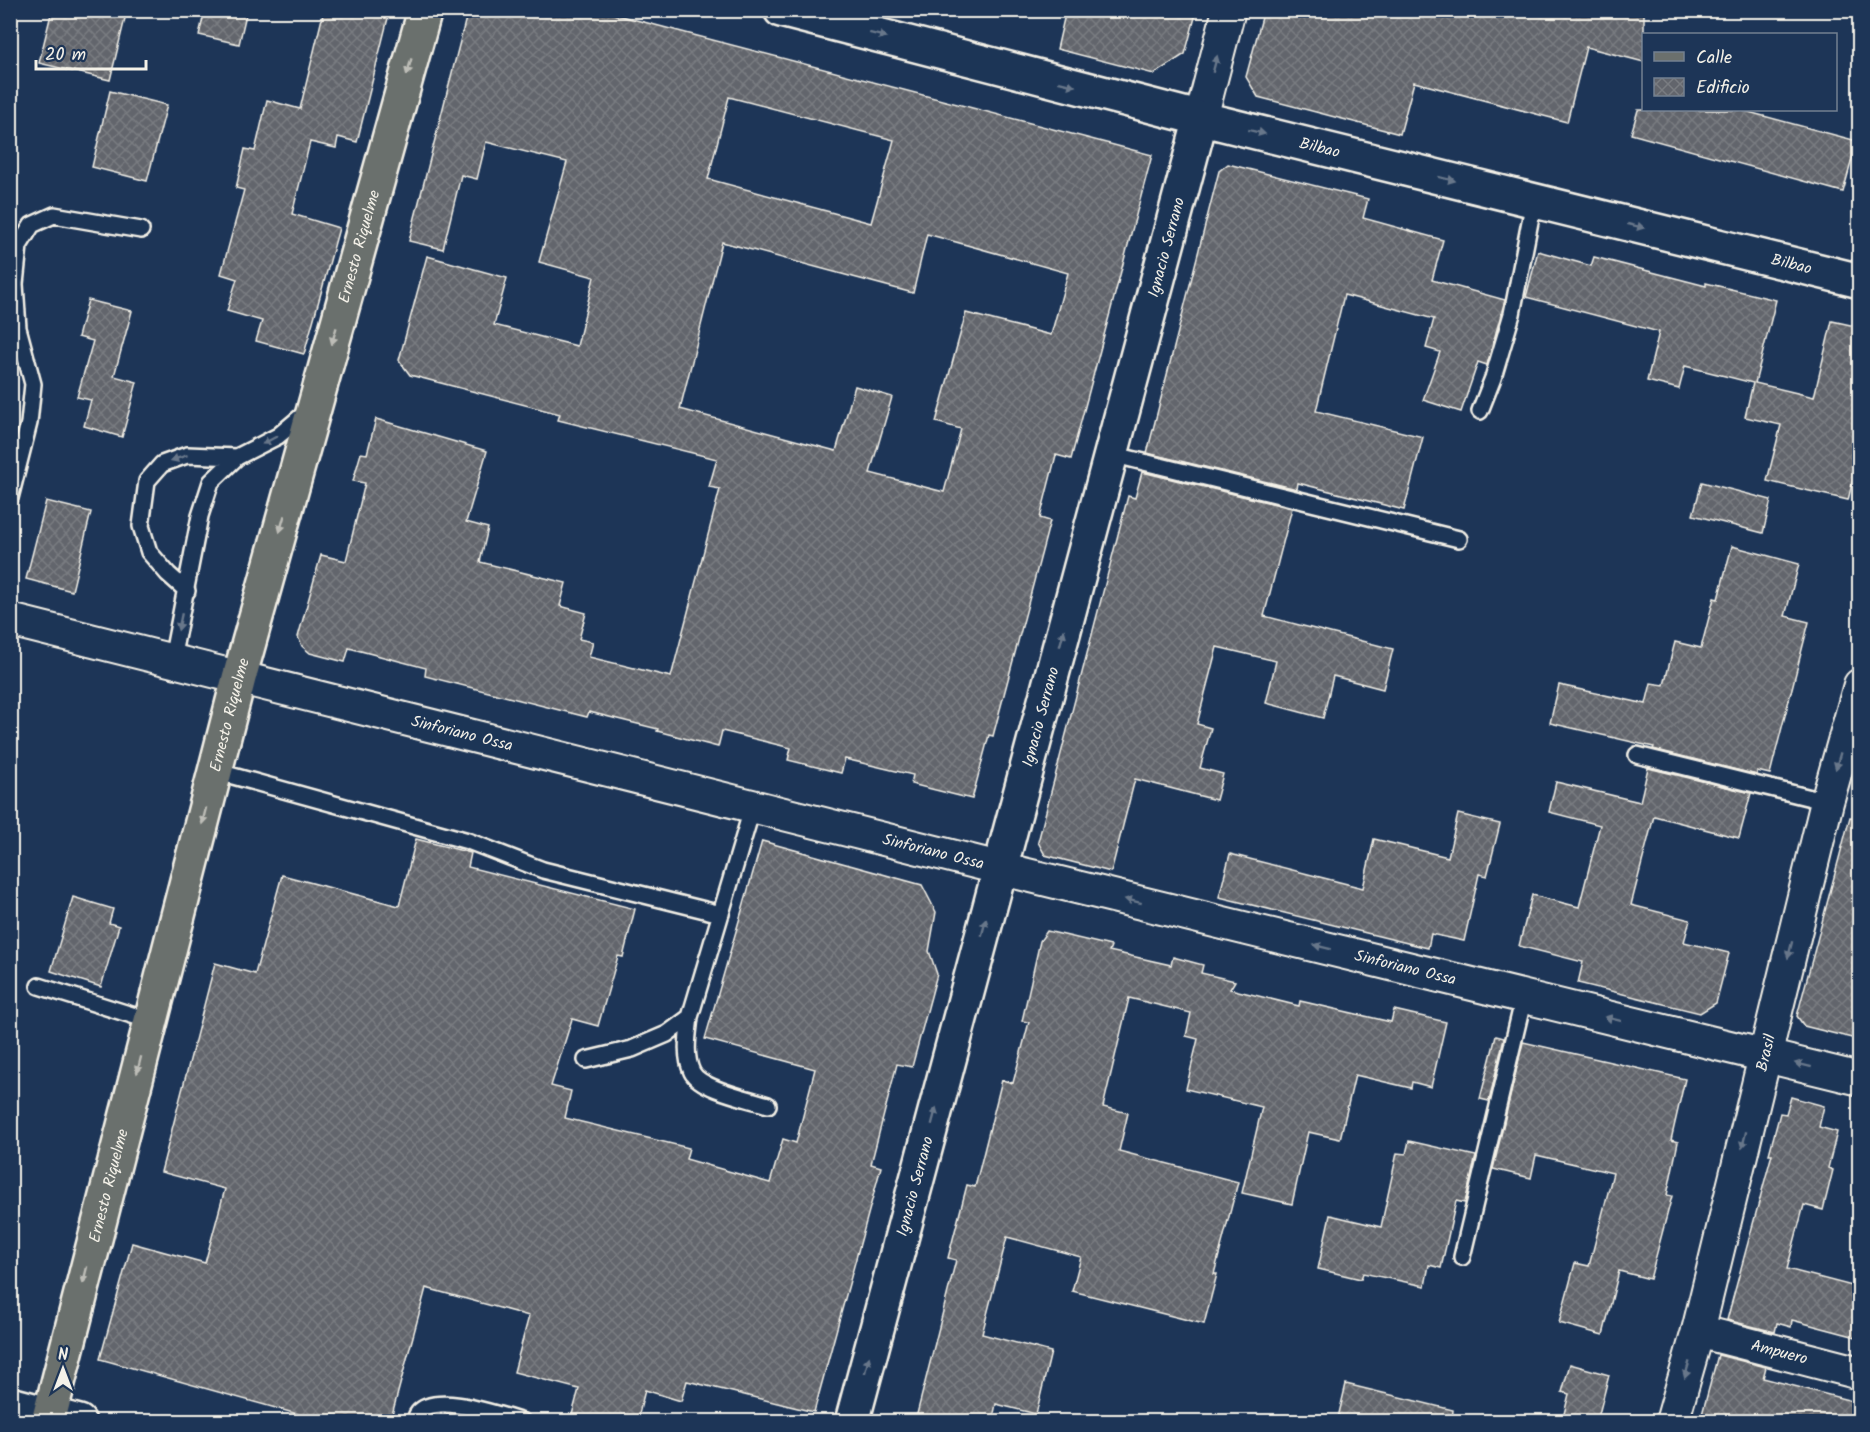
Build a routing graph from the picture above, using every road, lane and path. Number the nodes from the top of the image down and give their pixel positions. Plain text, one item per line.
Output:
1 (425, 10) edge
2 (781, 10) edge
3 (1229, 10) edge
4 (1201, 118) junction
5 (1534, 201) junction
6 (141, 230) dead end
7 (1860, 281) edge
8 (315, 404) junction
9 (1480, 411) dead end
10 (1111, 454) junction
11 (237, 458) junction
12 (10, 498) edge
13 (1459, 539) dead end
14 (187, 591) junction
15 (10, 620) edge
16 (170, 658) junction
17 (239, 678) junction
18 (1860, 685) edge
19 (1637, 755) dead end
20 (215, 771) junction
21 (1827, 802) junction
22 (753, 806) junction
23 (1000, 868) junction
24 (721, 914) junction
25 (39, 986) dead end
26 (1524, 997) junction
27 (690, 1017) junction
28 (151, 1021) junction
29 (1764, 1055) junction
30 (586, 1060) dead end
31 (1860, 1079) edge
32 (768, 1105) dead end
33 (1462, 1257) dead end
34 (1698, 1332) junction
35 (1860, 1373) edge
36 (10, 1404) edge
37 (59, 1419) edge
38 (414, 1422) edge
39 (523, 1422) edge
40 (852, 1422) edge
41 (1672, 1422) edge

1 -> 8 main road, Ernesto Riquelme
2 -> 4 main road, Bilbao
4 -> 3 street, Ignacio Serrano
4 -> 5 main road, Bilbao
4 - 10 main road, Ignacio Serrano
5 -> 7 main road, Bilbao
5 - 9 lane
6 - 12 lane
8 -> 11 lane
8 -> 17 main road, Ernesto Riquelme
10 - 13 lane
23 -> 10 main road, Ignacio Serrano
11 - 14 lane
11 -> 14 lane
14 -> 16 lane
15 - 16 street, Sinforiano Ossa
16 - 17 street, Sinforiano Ossa
17 - 20 main road, Ernesto Riquelme
17 - 22 street, Sinforiano Ossa
18 -> 21 street, Brasil
19 - 21 lane
20 - 24 lane
20 -> 28 main road, Ernesto Riquelme
21 -> 29 street, Brasil
22 - 23 street, Sinforiano Ossa
22 - 24 lane
26 -> 23 street, Sinforiano Ossa
40 -> 23 main road, Ignacio Serrano
24 - 27 lane
25 - 28 lane
29 -> 26 street, Sinforiano Ossa
26 - 33 lane
27 - 30 lane
27 - 32 lane
28 -> 37 main road, Ernesto Riquelme
31 -> 29 street, Sinforiano Ossa
29 -> 34 street, Brasil
34 - 35 street, Ampuero
34 -> 41 street, Brasil
36 - 37 main road
38 - 39 lane

